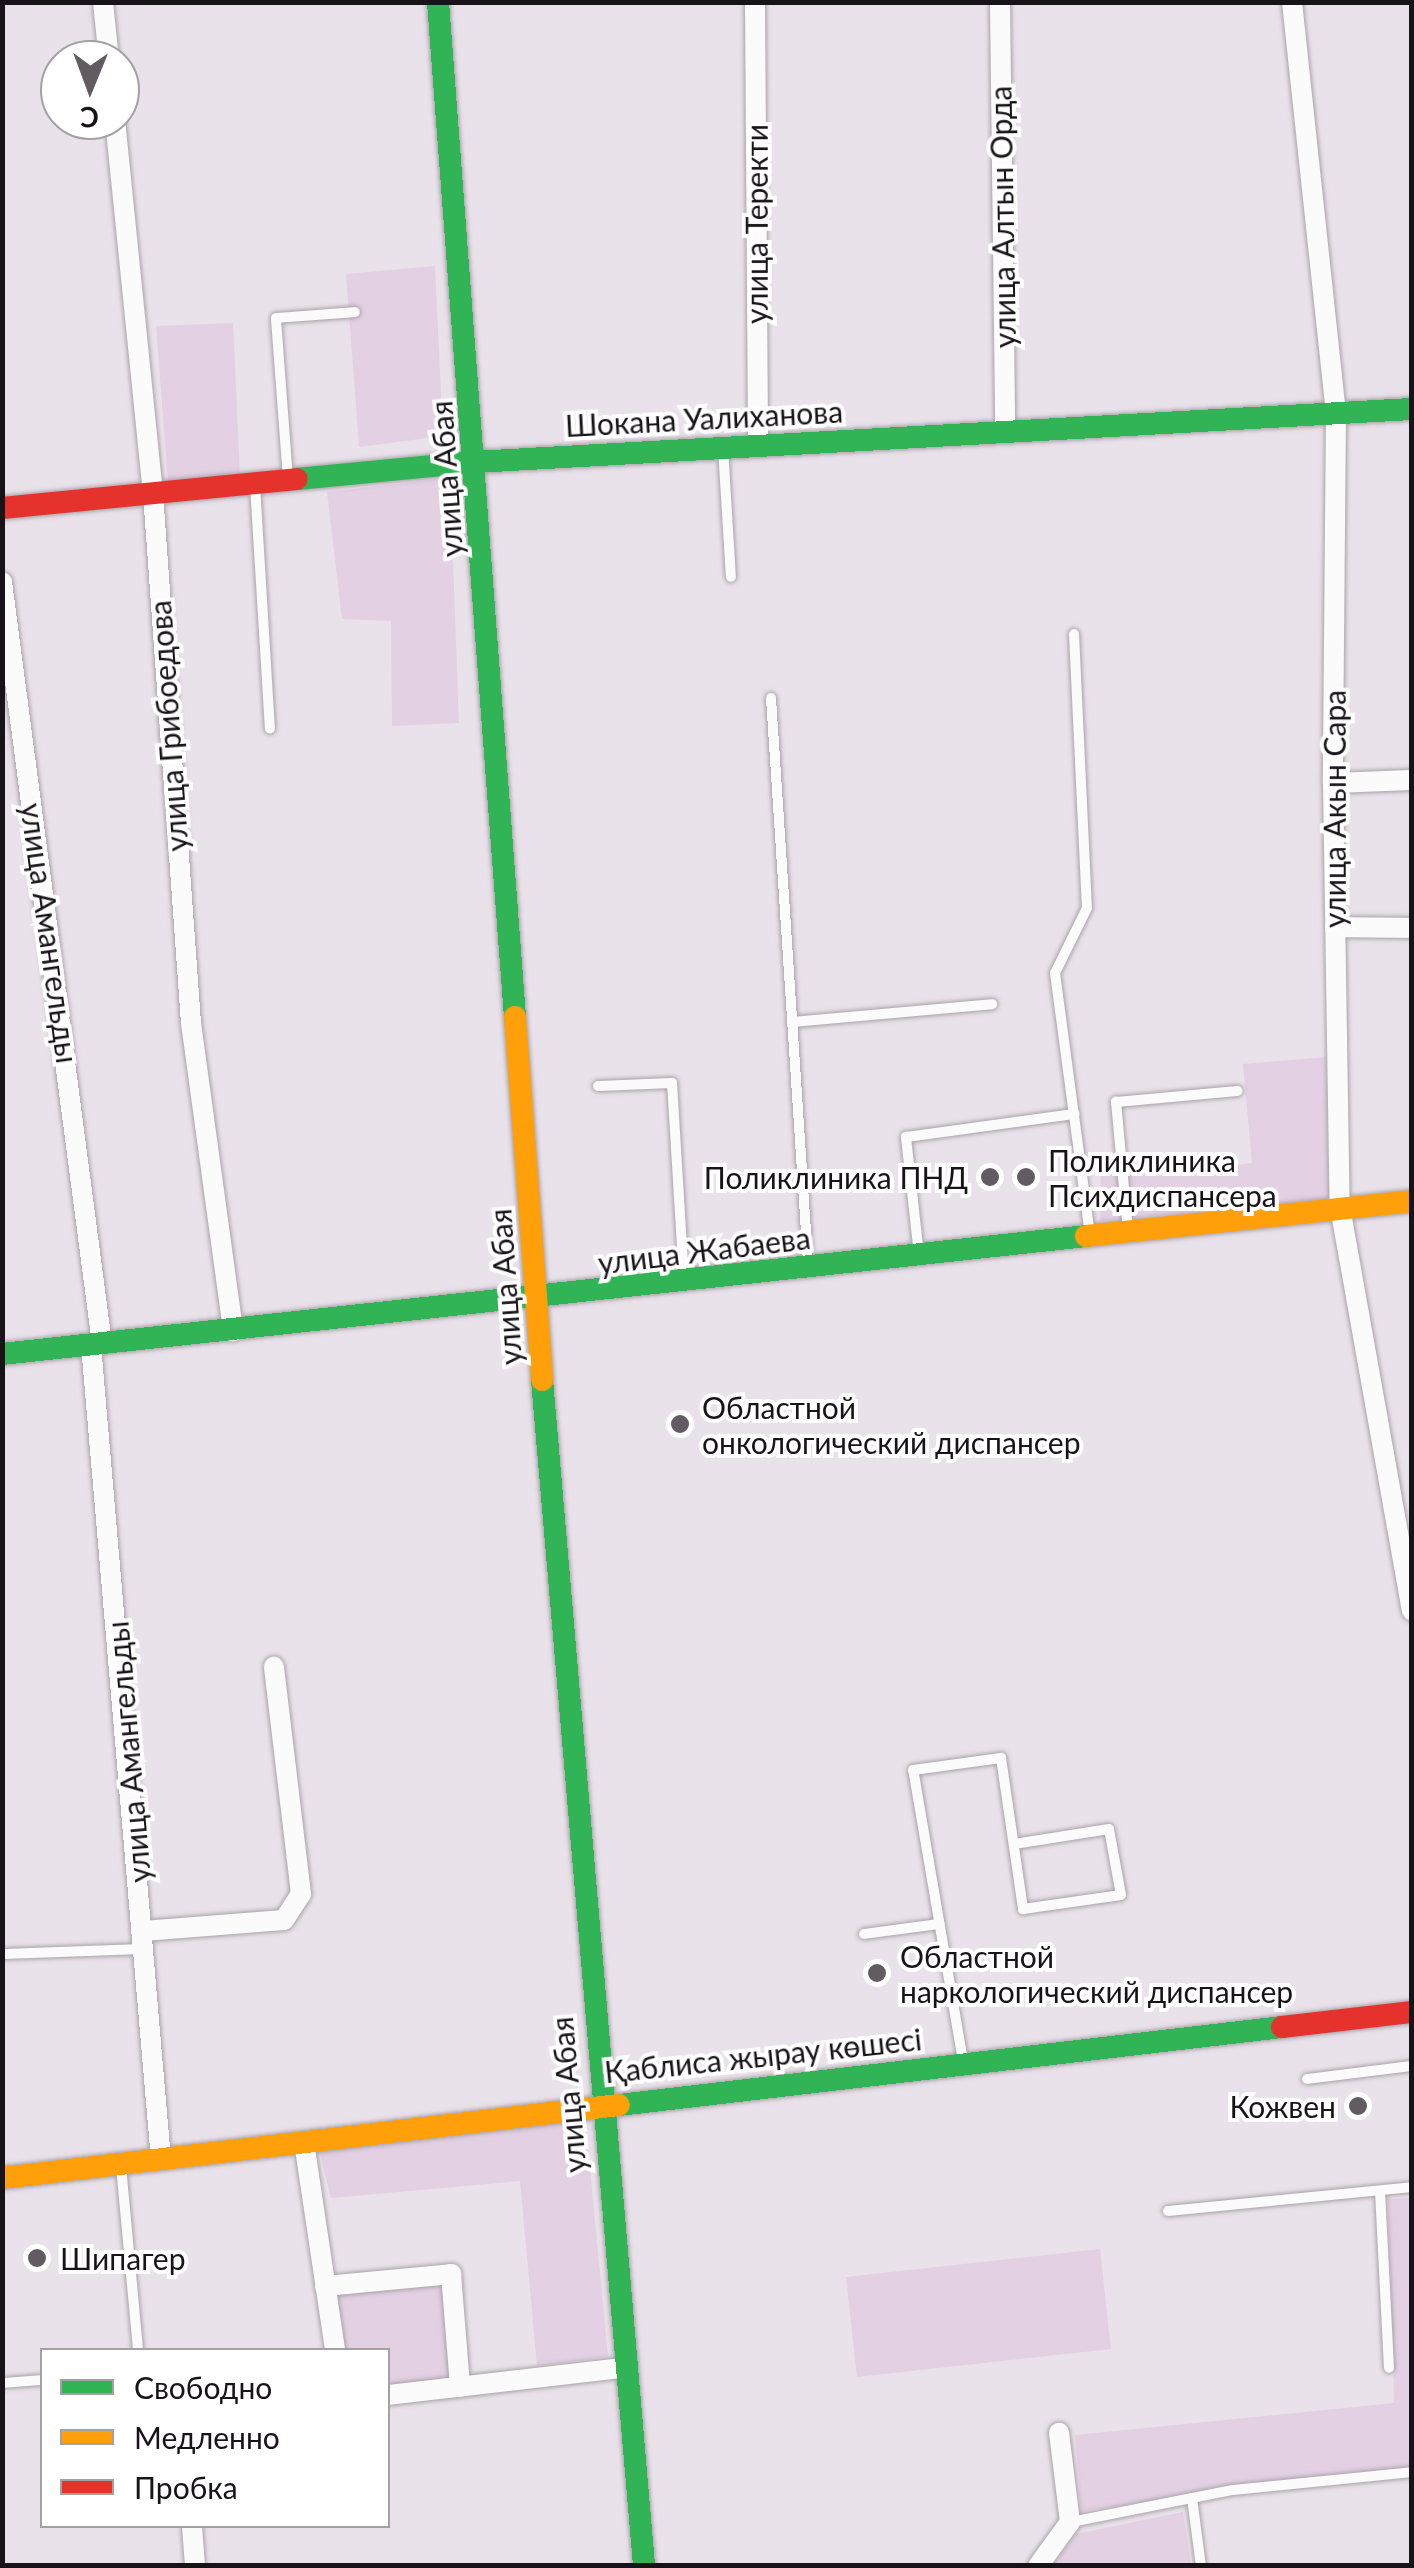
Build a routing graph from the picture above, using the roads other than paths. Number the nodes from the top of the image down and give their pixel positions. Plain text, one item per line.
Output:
1 (103, 2) edge
2 (438, 2) edge
3 (755, 2) edge
4 (1000, 2) edge
5 (1292, 2) edge
6 (106, 40) edge
7 (117, 140) edge
8 (355, 312) dead end
9 (1412, 409) edge
10 (1336, 412) junction
11 (1004, 431) junction
12 (758, 445) junction
13 (722, 447) junction
14 (475, 462) junction
15 (288, 480) junction
16 (256, 484) junction
17 (154, 494) junction
18 (2, 508) edge
19 (731, 577) dead end
20 (2, 582) edge
21 (1074, 634) dead end
22 (771, 698) dead end
23 (270, 729) dead end
24 (1412, 780) edge
25 (1332, 783) junction
26 (1335, 927) junction
27 (1412, 928) edge
28 (992, 1004) dead end
29 (792, 1022) junction
30 (598, 1086) dead end
31 (1238, 1091) dead end
32 (1074, 1114) junction
33 (1412, 1201) edge
34 (1340, 1208) junction
35 (1128, 1232) junction
36 (1090, 1236) junction
37 (919, 1256) junction
38 (808, 1268) junction
39 (685, 1282) junction
40 (536, 1300) junction
41 (233, 1330) junction
42 (97, 1344) junction
43 (2, 1354) edge
44 (1412, 1485) edge
45 (1390, 1487) junction
46 (1412, 1610) edge
47 (274, 1667) dead end
48 (1014, 1844) junction
49 (939, 1924) junction
50 (864, 1934) dead end
51 (144, 1940) junction
52 (2, 1954) edge
53 (1412, 2012) edge
54 (963, 2062) junction
55 (1412, 2066) edge
56 (1307, 2079) dead end
57 (598, 2104) junction
58 (304, 2142) junction
59 (161, 2160) junction
60 (121, 2165) junction
61 (2, 2178) edge
62 (1412, 2188) edge
63 (1380, 2190) junction
64 (1168, 2212) dead end
65 (325, 2286) junction
66 (138, 2348) edge
67 (335, 2348) edge
68 (623, 2368) junction
69 (1389, 2368) dead end
70 (40, 2380) edge
71 (2, 2383) edge
72 (460, 2387) junction
73 (390, 2396) edge
74 (1059, 2432) dead end
75 (1412, 2472) edge
76 (1192, 2498) junction
77 (1070, 2522) junction
78 (192, 2528) edge
79 (195, 2566) edge
80 (644, 2566) edge
81 (1038, 2566) edge
82 (1201, 2566) edge

1 - 6 street
2 - 14 street, улица Абая
3 - 12 street, улица Теректи
4 - 11 street, улица Алтын Орда
5 - 10 street, улица Акын Сара
7 - 17 street, улица Грибоедова
8 - 15 lane
9 - 10 street, Шокана Уалиханова
10 - 11 street, Шокана Уалиханова
10 - 25 street, улица Акын Сара
11 - 12 street, Шокана Уалиханова
12 - 13 street, Шокана Уалиханова
13 - 14 street, Шокана Уалиханова
13 - 19 lane
14 - 15 street, Шокана Уалиханова
14 - 40 street, улица Абая
15 - 16 street, Шокана Уалиханова
16 - 17 street, Шокана Уалиханова
16 - 23 lane
17 - 18 street, Шокана Уалиханова
17 - 41 street, улица Грибоедова
20 - 42 street, улица Амангельды
21 - 32 lane
22 - 29 lane
24 - 25 street
25 - 26 street, улица Акын Сара
26 - 27 street
26 - 34 street, улица Акын Сара
28 - 29 lane
29 - 38 lane
30 - 39 lane
31 - 35 lane
32 - 36 lane
32 - 37 lane
33 - 34 street, улица Жабаева
34 - 35 street, улица Жабаева
34 - 45 street, улица Акын Сара
35 - 36 street, улица Жабаева
36 - 37 street, улица Жабаева
37 - 38 street, улица Жабаева
38 - 39 street, улица Жабаева
39 - 40 street, улица Жабаева
40 - 41 street, улица Жабаева
40 - 57 street, улица Абая
41 - 42 street, улица Жабаева
42 - 43 street, улица Жабаева
42 - 51 street, улица Амангельды
44 - 45 street
45 - 46 street, улица Акын Сара
47 - 51 street
48 - 48 lane
48 - 49 lane
49 - 50 lane
49 - 54 lane
51 - 52 lane
51 - 59 street, улица Амангельды
53 - 54 street, Қаблиса жырау көшесі
54 - 57 street, Қаблиса жырау көшесі
55 - 56 lane
57 - 58 street, Қаблиса жырау көшесі
57 - 68 street, улица Абая
58 - 59 street, Қаблиса жырау көшесі
58 - 65 street
59 - 60 street, Қаблиса жырау көшесі
60 - 61 street, Қаблиса жырау көшесі
60 - 66 lane
62 - 63 lane
63 - 64 lane
63 - 69 lane
65 - 67 street
65 - 72 street
68 - 72 street
68 - 80 street, улица Абая
70 - 71 lane
72 - 73 street
74 - 77 street
75 - 76 lane
76 - 77 lane
76 - 82 lane
77 - 81 street
78 - 79 street

